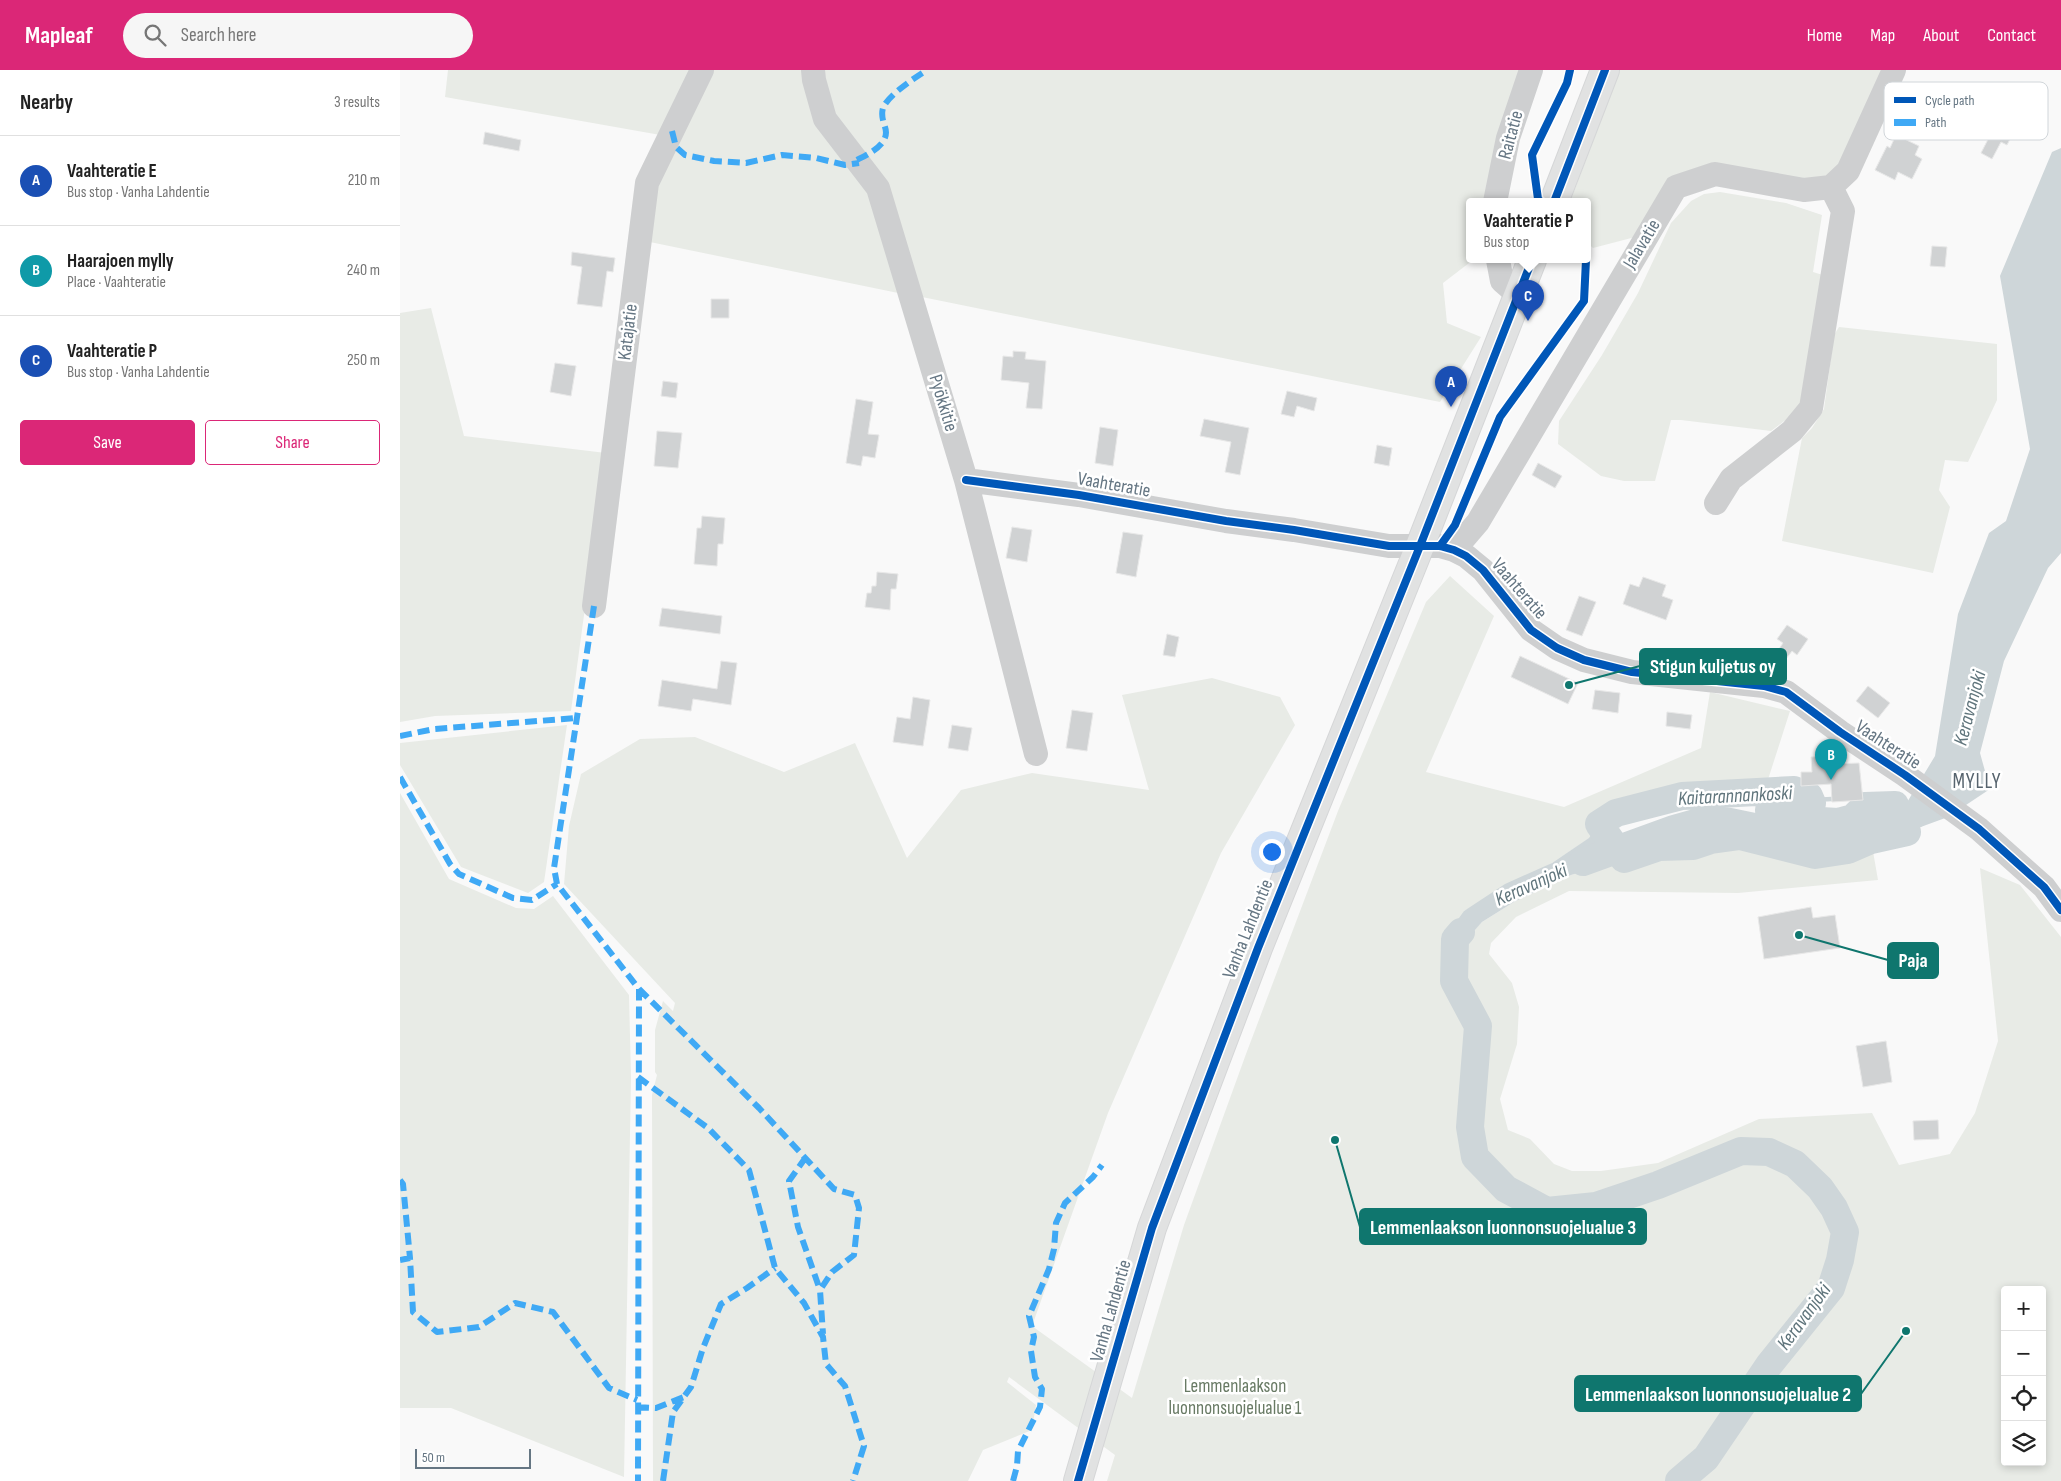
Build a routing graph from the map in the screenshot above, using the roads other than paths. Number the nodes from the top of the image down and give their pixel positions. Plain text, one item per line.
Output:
1 (702, 70) edge
2 (813, 70) edge
3 (1531, 70) edge
4 (1605, 70) edge
5 (1894, 70) edge
6 (1889, 82) edge
7 (1884, 92) edge
8 (1831, 187) junction
9 (1496, 198) edge
10 (1556, 198) edge
11 (1499, 263) edge
12 (1531, 263) edge
13 (1518, 295) junction
14 (966, 480) junction
15 (1716, 503) dead end
16 (1420, 546) junction
17 (1454, 550) junction
18 (594, 606) dead end
19 (1036, 754) dead end
20 (2052, 882) edge
21 (2061, 910) edge
22 (1078, 1481) edge

1 - 18 street, Katajatie
2 - 14 street, Pyökkitie
3 - 9 street, Raitatie
4 - 10 main road
5 - 6 street
7 - 8 street
8 - 15 street
8 - 17 street, Jalavatie
11 - 13 street
12 - 13 main road, Vanha Lahdentie
13 - 16 main road, Vanha Lahdentie
14 - 16 street, Vaahteratie
14 - 19 street, Pyökkitie
16 - 17 street, Vaahteratie
16 - 22 main road, Vanha Lahdentie
17 - 20 street, Vaahteratie
20 - 21 street, Vaahteratie

